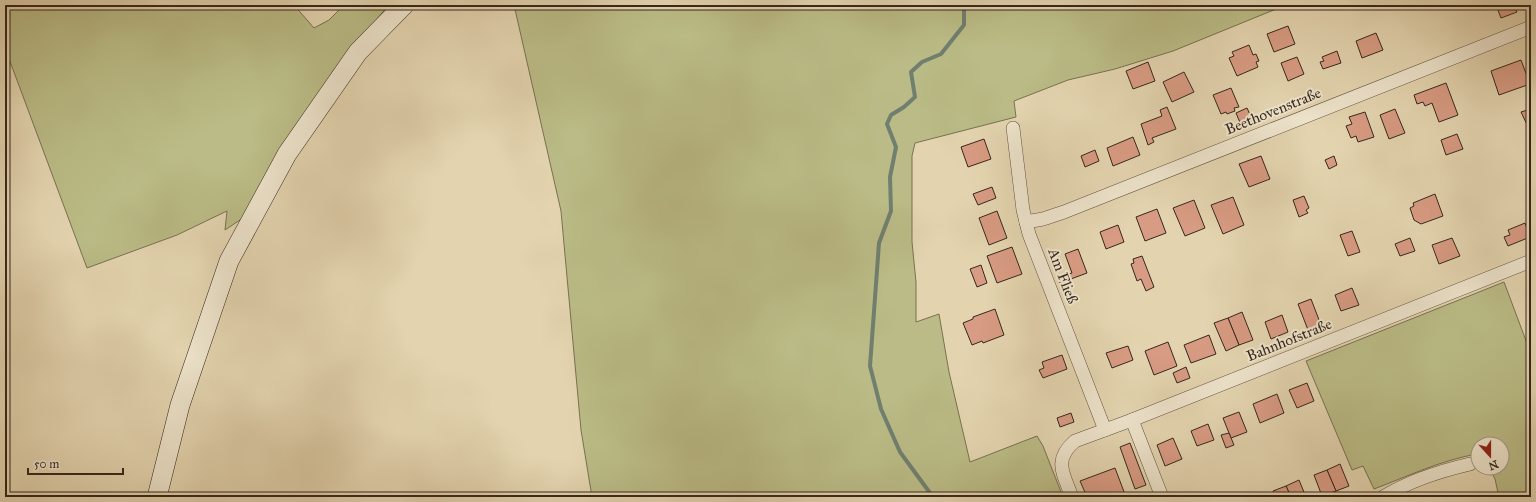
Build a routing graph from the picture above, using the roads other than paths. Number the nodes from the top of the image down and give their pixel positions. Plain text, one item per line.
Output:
1 (404, 5) edge
2 (1530, 29) edge
3 (1014, 128) dead end
4 (1026, 222) junction
5 (1531, 261) edge
6 (1132, 420) junction
7 (1105, 430) junction
8 (1470, 464) dead end
9 (157, 497) edge
10 (1072, 497) edge
11 (1162, 497) edge
12 (1383, 497) edge

1 - 9 main road
2 - 4 street, Beethovenstraße
3 - 4 street, Am Fließ
4 - 7 street, Am Fließ
5 - 6 street, Bahnhofstraße
6 - 7 street, Bahnhofstraße
6 - 11 street
7 - 10 street, Bahnhofstraße
8 - 12 street

